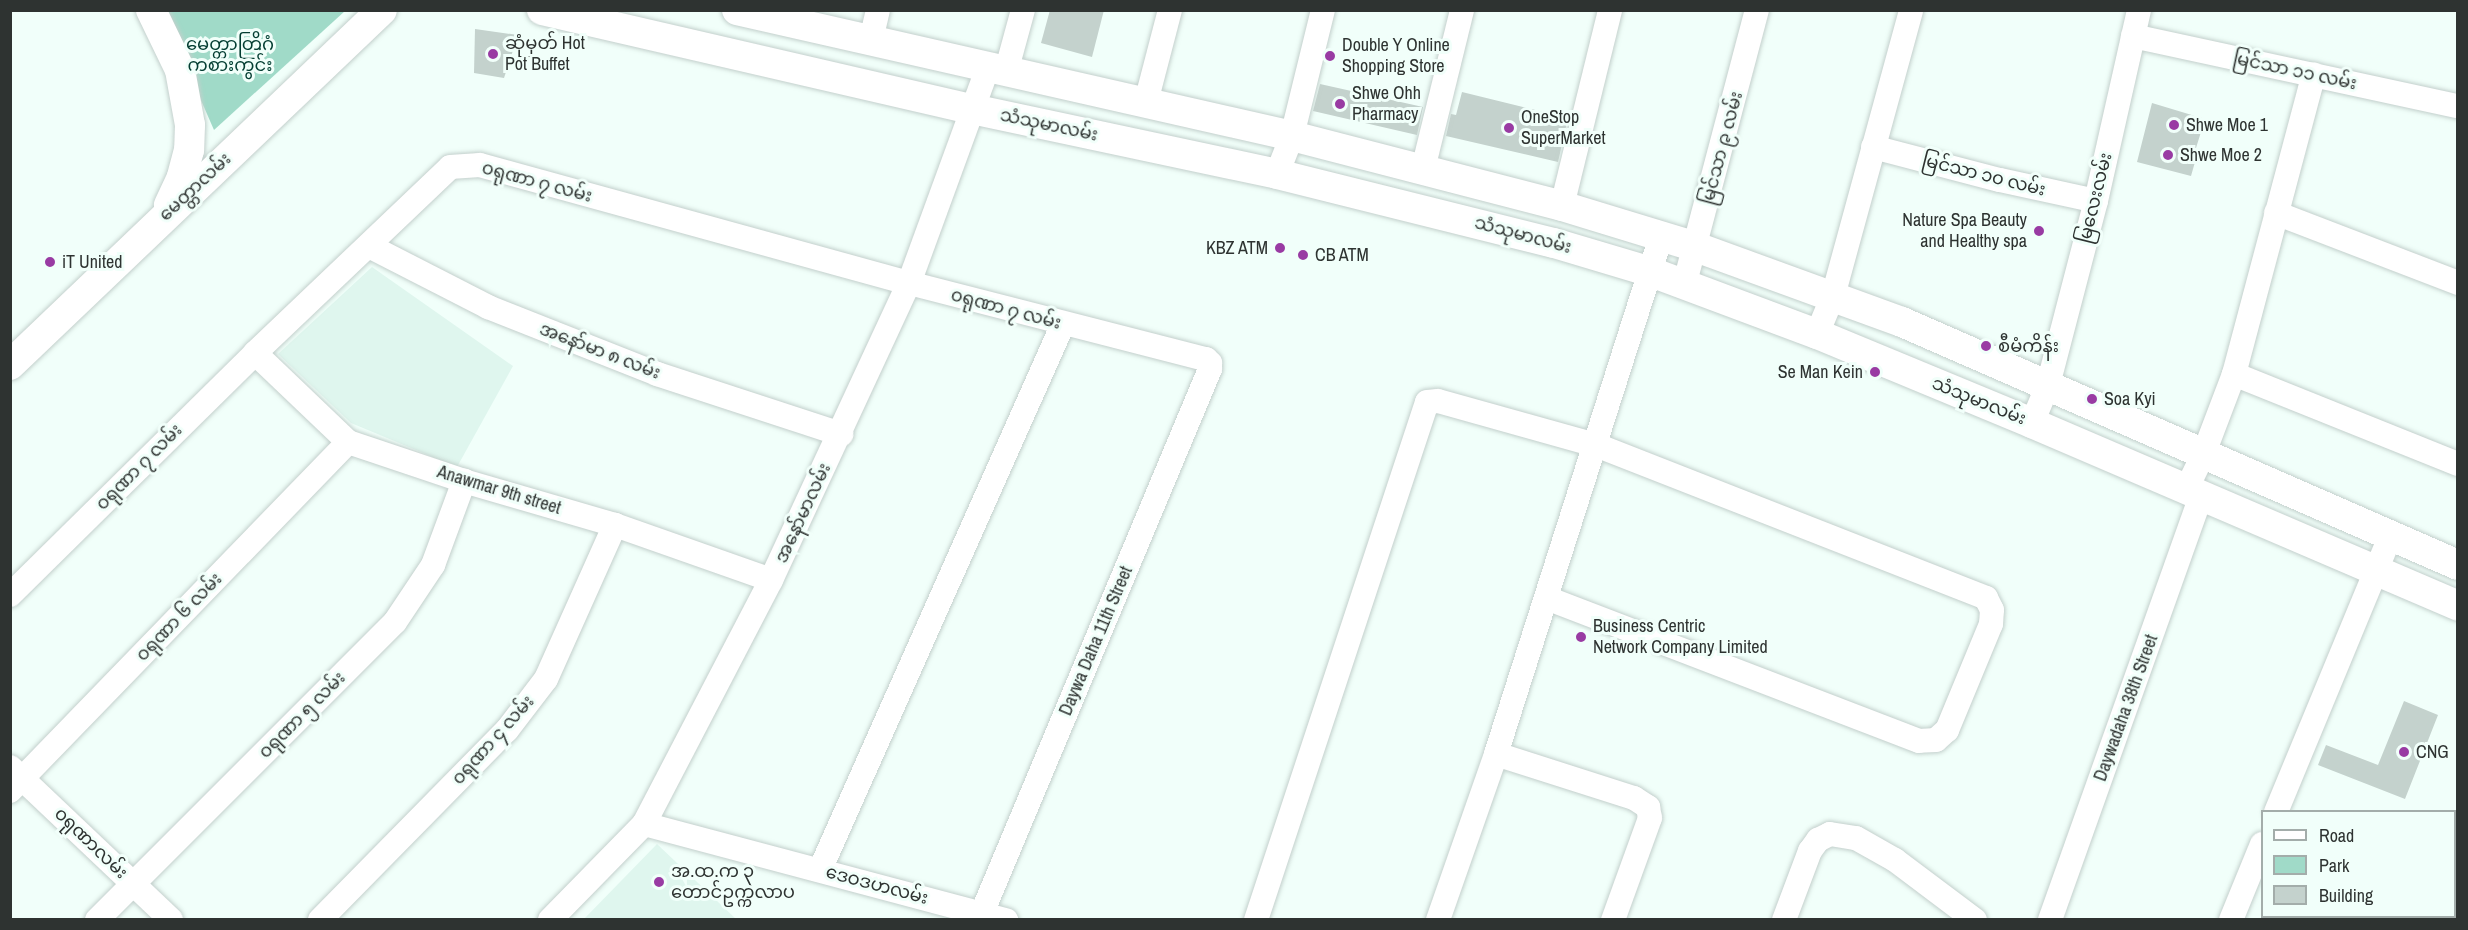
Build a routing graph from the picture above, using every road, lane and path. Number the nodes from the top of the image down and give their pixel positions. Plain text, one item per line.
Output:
1 (151, 10) edge
2 (382, 10) edge
3 (542, 10) edge
4 (878, 10) edge
5 (1023, 10) edge
6 (1170, 10) edge
7 (1323, 10) edge
8 (1462, 10) edge
9 (1610, 10) edge
10 (1757, 10) edge
11 (1911, 10) edge
12 (2139, 10) edge
13 (741, 11) edge
14 (2133, 36) junction
15 (871, 40) junction
16 (731, 54) junction
17 (997, 70) junction
18 (2314, 74) junction
19 (1146, 102) junction
20 (2457, 106) edge
21 (972, 109) junction
22 (1292, 136) junction
23 (1873, 147) junction
24 (1423, 169) junction
25 (1277, 174) junction
26 (2096, 201) junction
27 (1562, 206) junction
28 (2276, 213) junction
29 (164, 216) junction
30 (1661, 237) junction
31 (369, 246) junction
32 (1696, 247) junction
33 (1651, 272) junction
34 (909, 283) junction
35 (2457, 283) edge
36 (1684, 286) junction
37 (1833, 296) junction
38 (1063, 324) junction
39 (1816, 334) junction
40 (255, 353) junction
41 (10, 365) edge
42 (1210, 369) joint
43 (2234, 374) junction
44 (2048, 385) junction
45 (2032, 423) junction
46 (841, 434) junction
47 (348, 442) junction
48 (1596, 445) junction
49 (2204, 453) junction
50 (2457, 464) edge
51 (464, 481) junction
52 (2194, 493) junction
53 (615, 525) junction
54 (2391, 534) junction
55 (2457, 565) edge
56 (2375, 572) junction
57 (771, 580) junction
58 (10, 595) edge
59 (1546, 598) junction
60 (2457, 606) edge
61 (1496, 754) junction
62 (15, 779) edge
63 (2277, 810) edge
64 (644, 824) junction
65 (2261, 845) edge
66 (820, 870) junction
67 (132, 883) junction
68 (982, 913) junction
69 (97, 920) edge
70 (171, 920) edge
71 (320, 920) edge
72 (550, 920) edge
73 (1006, 920) edge
74 (1256, 920) edge
75 (1438, 920) edge
76 (1614, 920) edge
77 (1784, 920) edge
78 (1976, 920) edge
79 (2050, 920) edge
80 (2231, 920) edge

1 - 29 main road
2 - 29 main road, မေတ္တာလမ်း
3 - 16 main road, သံသုမာလမ်း
4 - 15 street
5 - 17 street, အနော်မာလမ်း
6 - 19 street
7 - 22 street
8 - 24 street
9 - 27 street
10 - 32 street, မြင်သာ ၉ လမ်း
11 - 23 street
12 - 14 street, မြလေးလမ်း
13 - 15 main road, သံသုမာလမ်း
13 - 16 main road
14 - 18 street, မြင်သာ ၁၁ လမ်း
14 - 26 street, မြလေးလမ်း
15 - 17 main road, သံသုမာလမ်း
16 - 21 main road, သံသုမာလမ်း
17 - 19 main road, သံသုမာလမ်း
17 - 21 street, အနော်မာလမ်း
18 - 20 street, မြင်သာ ၁၁ လမ်း
18 - 28 street, Daywadaha 38th Street
19 - 22 main road, သံသုမာလမ်း
21 - 25 main road, သံသုမာလမ်း
21 - 34 street, အနော်မာလမ်း
22 - 24 main road, သံသုမာလမ်း
22 - 25 street
23 - 26 street, မြင်သာ ၁၀ လမ်း
23 - 37 street
24 - 27 main road, သံသုမာလမ်း
25 - 33 main road, သံသုမာလမ်း
26 - 44 street, မြလေးလမ်း
27 - 30 main road, သံသုမာလမ်း
28 - 35 street
28 - 43 street, Daywadaha 38th Street
29 - 41 main road, မေတ္တာလမ်း
30 - 32 main road, သံသုမာလမ်း
30 - 33 street
31 - 34 street, ၀ရုဏာ ၇ လမ်း
31 - 40 street, ၀ရုဏာ ၇ လမ်း
31 - 46 street, အနော်မာ ၈ လမ်း
32 - 36 street, မြင်သာ ၉ လမ်း
32 - 37 main road, သံသုမာလမ်း
33 - 36 main road, သံသုမာလမ်း
33 - 48 street
34 - 38 street, ၀ရုဏာ ၇ လမ်း
34 - 46 street, အနော်မာလမ်း
36 - 39 main road, သံသုမာလမ်း
37 - 39 street
37 - 44 main road, သံသုမာလမ်း
38 - 42 street, ၀ရုဏာ ၇ လမ်း
38 - 66 street
39 - 45 main road, သံသုမာလမ်း
40 - 47 street, Anawmar 9th street
40 - 58 street, ၀ရုဏာ ၇ လမ်း
42 - 68 street, Daywa Daha 11th Street
43 - 49 street, Daywadaha 38th Street
43 - 50 street
44 - 45 street, မြလေးလမ်း
44 - 49 main road, သံသုမာလမ်း
45 - 52 main road, သံသုမာလမ်း
46 - 57 street, အနော်မာလမ်း
47 - 51 street, Anawmar 9th street
47 - 62 street, ၀ရုဏာ ၆ လမ်း
48 - 59 street
48 - 59 street
48 - 74 street
49 - 52 street, Daywadaha 38th Street
49 - 54 main road, သံသုမာလမ်း
51 - 53 street, Anawmar 9th street
51 - 67 street, ၀ရုဏာ ၅ လမ်း
52 - 56 main road, သံသုမာလမ်း
52 - 79 street, Daywadaha 38th Street
53 - 57 street, Anawmar 9th street
53 - 71 street, ၀ရုဏာ ၄ လမ်း
54 - 55 main road, သံသုမာလမ်း
54 - 56 street
56 - 60 main road, သံသုမာလမ်း
56 - 63 street
57 - 64 street, အနော်မာလမ်း
59 - 61 street
61 - 75 street
61 - 76 street
62 - 67 street, ၀ရုဏာလမ်း
64 - 66 street, ဒေဝဒဟလမ်း
64 - 72 street, အနော်မာလမ်း
65 - 80 street
66 - 68 street, ဒေဝဒဟလမ်း
67 - 69 street, ၀ရုဏာ ၅ လမ်း
67 - 70 street, ၀ရုဏာလမ်း
68 - 73 street, ဒေဝဒဟလမ်း
77 - 78 street

